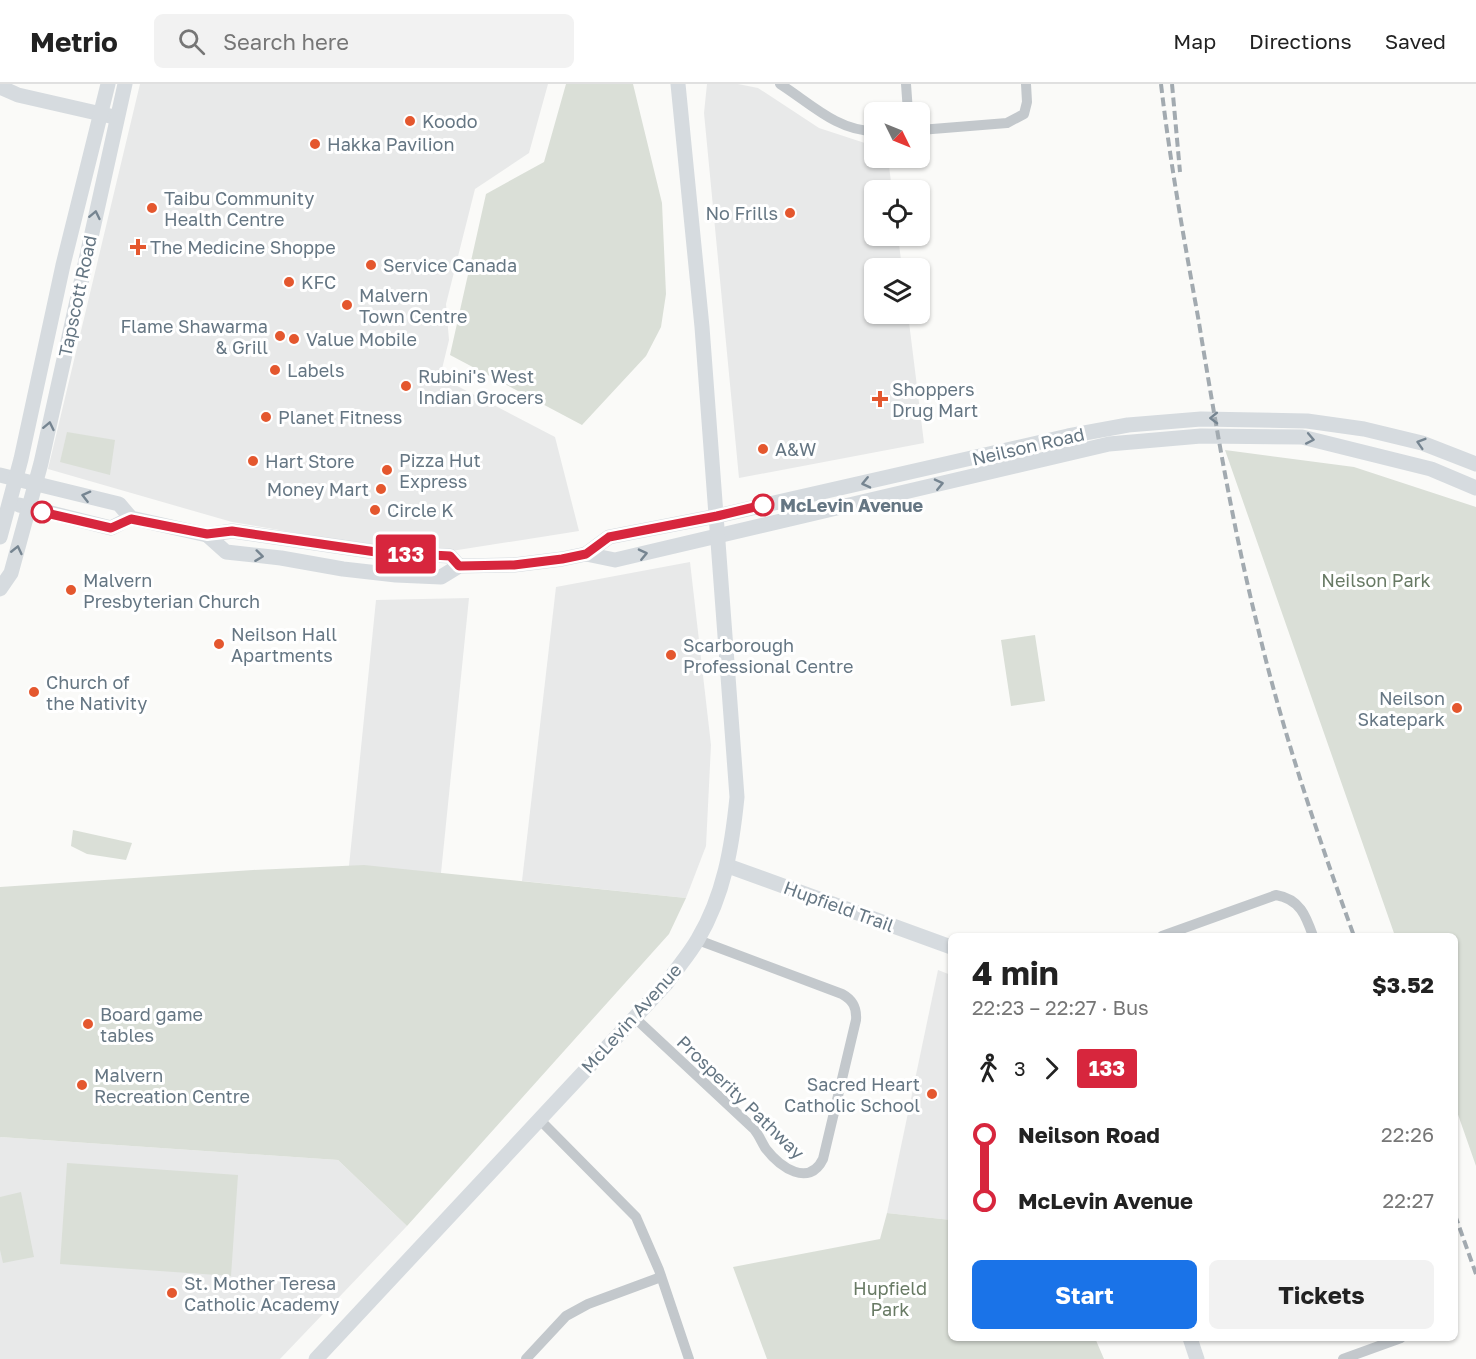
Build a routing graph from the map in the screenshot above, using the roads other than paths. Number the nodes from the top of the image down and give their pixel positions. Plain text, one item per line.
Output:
1 (108, 84) edge
2 (125, 84) edge
3 (678, 84) edge
4 (780, 84) edge
5 (906, 84) edge
6 (1026, 84) edge
7 (0, 87) edge
8 (907, 102) edge
9 (101, 114) junction
10 (117, 117) junction
11 (930, 129) edge
12 (864, 131) edge
13 (1476, 464) edge
14 (0, 475) edge
15 (16, 478) junction
16 (35, 483) junction
17 (1476, 488) edge
18 (4, 501) edge
19 (28, 508) junction
20 (717, 516) junction
21 (131, 519) junction
22 (207, 534) junction
23 (718, 536) junction
24 (0, 537) edge
25 (336, 547) junction
26 (586, 554) junction
27 (459, 566) junction
28 (333, 567) junction
29 (0, 589) edge
30 (728, 866) junction
31 (1170, 933) edge
32 (1312, 933) edge
33 (698, 940) junction
34 (948, 946) edge
35 (634, 1018) junction
36 (540, 1120) junction
37 (661, 1277) junction
38 (1191, 1341) edge
39 (1393, 1341) edge
40 (316, 1359) edge
41 (525, 1359) edge
42 (689, 1359) edge
43 (1197, 1359) edge
44 (1343, 1359) edge

1 - 9 main road, Tapscott Road
2 - 10 main road, Tapscott Road
3 - 20 main road, McLevin Avenue
4 - 12 street
5 - 8 street
6 - 11 street
7 - 9 main road
9 - 10 main road
9 - 15 main road, Tapscott Road
16 -> 10 main road, Tapscott Road
13 -> 20 main road, Neilson Road
14 - 15 main road, Neilson Road
15 - 16 main road, Neilson Road
15 - 18 main road, Tapscott Road
16 - 19 main road, Tapscott Road
21 -> 16 main road, Neilson Road
23 -> 17 main road, Neilson Road
18 - 19 main road, Neilson Road
18 - 24 main road, Tapscott Road
19 - 21 main road, Neilson Road
29 -> 19 main road, Tapscott Road
20 - 23 main road, McLevin Avenue
20 - 26 main road, Neilson Road
21 - 22 main road, Neilson Road
22 - 25 main road, Neilson Road
22 -> 28 main road, Neilson Road
26 -> 23 main road, Neilson Road
23 - 30 main road, McLevin Avenue
25 - 27 main road, Neilson Road
25 - 28 main road
26 - 27 main road, Neilson Road
27 - 28 main road, Neilson Road
30 - 33 main road, McLevin Avenue
30 - 34 main road, Hupfield Trail
31 - 32 street
33 - 35 main road, McLevin Avenue
33 - 35 street, Prosperity Pathway
35 - 36 main road, McLevin Avenue
36 - 37 street
36 - 40 main road, McLevin Avenue
37 - 41 street
37 - 42 street
38 - 43 main road
39 - 44 street

